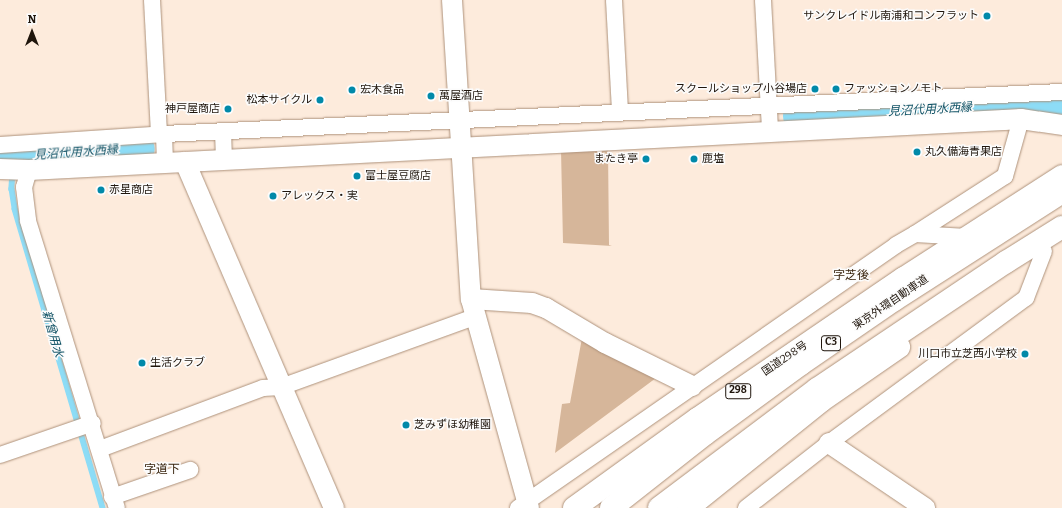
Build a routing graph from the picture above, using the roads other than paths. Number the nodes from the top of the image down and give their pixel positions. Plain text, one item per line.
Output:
1 (152, 0) edge
2 (452, 0) edge
3 (614, 0) edge
4 (763, 0) edge
5 (1062, 92) edge
6 (768, 104) junction
7 (620, 112) junction
8 (1021, 119) junction
9 (461, 120) junction
10 (1062, 125) edge
11 (223, 131) junction
12 (770, 131) junction
13 (162, 135) junction
14 (463, 148) junction
15 (224, 160) junction
16 (8, 162) edge
17 (185, 162) junction
18 (165, 163) junction
19 (1062, 176) edge
20 (1062, 192) edge
21 (1062, 227) edge
22 (915, 234) junction
23 (967, 237) junction
24 (1062, 239) edge
25 (1044, 251) junction
26 (472, 308) junction
27 (281, 386) junction
28 (692, 386) junction
29 (91, 424) junction
30 (829, 443) junction
31 (100, 449) junction
32 (0, 455) edge
33 (190, 470) dead end
34 (115, 502) edge
35 (525, 506) edge
36 (915, 506) edge
37 (334, 508) edge
38 (574, 508) edge
39 (611, 508) edge
40 (659, 508) edge
41 (688, 508) edge
42 (746, 508) edge

1 - 13 street
2 - 9 street
3 - 7 street
4 - 6 street
5 - 6 street
6 - 7 street
6 - 12 street
7 - 9 street
8 - 10 street
8 - 12 street
8 - 22 street
9 - 11 street
9 - 14 street
11 - 13 street
11 - 15 street
12 - 14 street
13 - 16 street
13 - 18 street
14 - 15 street
14 - 26 street
15 - 17 street
16 - 18 street
16 - 29 street
17 - 18 street
17 - 27 street
19 - 23 highway, 国道298号 / 298
20 - 39 highway, 東京外環自動車道 / C3
21 - 40 highway
22 - 23 street
22 - 28 street
23 - 38 highway, 国道298号 / 298
24 - 25 highway
25 - 30 street
25 - 41 highway
26 - 27 street
26 - 28 street
26 - 35 street
27 - 31 street
27 - 37 street
28 - 35 street
29 - 31 street
29 - 32 street
30 - 36 street
30 - 42 street
31 - 34 street
33 - 34 street

